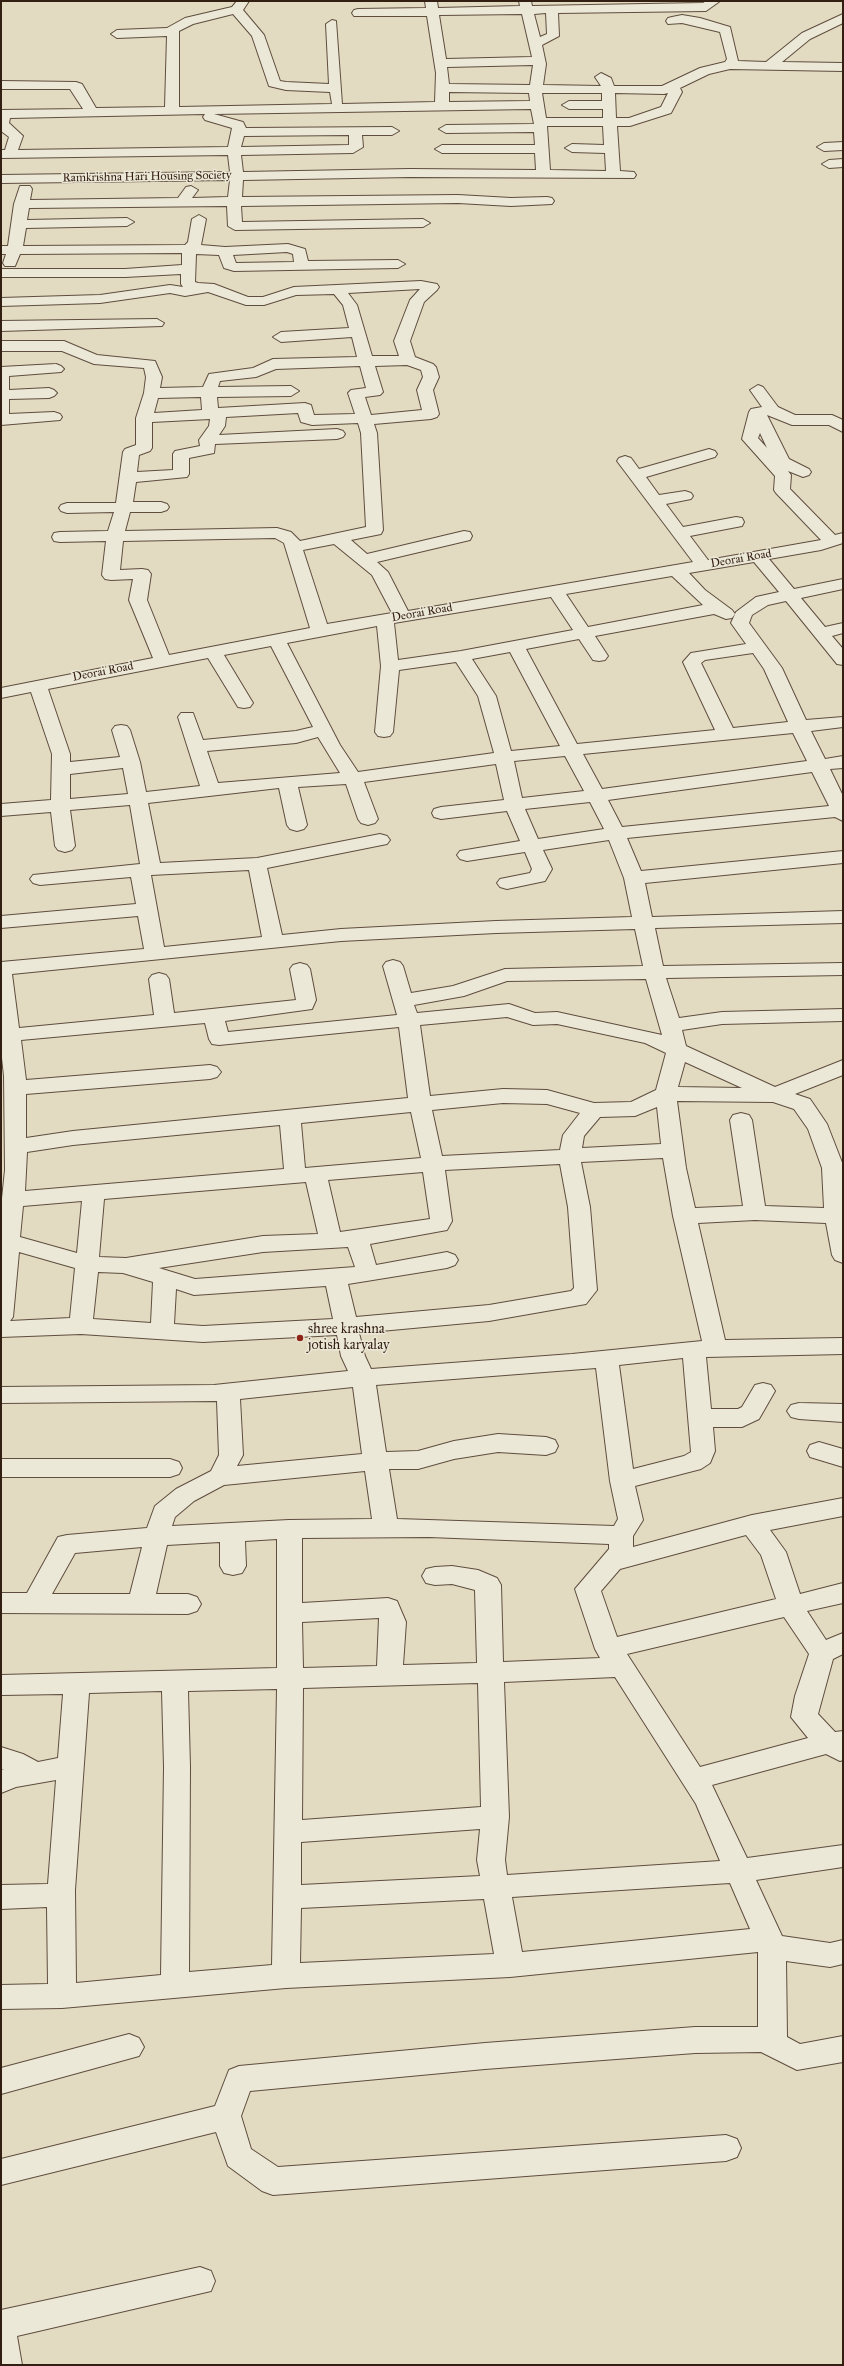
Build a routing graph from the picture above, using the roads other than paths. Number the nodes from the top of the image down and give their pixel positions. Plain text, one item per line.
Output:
1 (714, 1) edge
2 (400, 5) edge
3 (581, 5) edge
4 (239, 6) edge
5 (432, 6) edge
6 (495, 6) edge
7 (525, 6) edge
8 (614, 8) junction
9 (552, 10) junction
10 (358, 13) dead end
11 (843, 18) edge
12 (332, 24) dead end
13 (173, 32) junction
14 (117, 34) dead end
15 (534, 43) junction
16 (539, 61) junction
17 (441, 63) junction
18 (730, 66) junction
19 (768, 66) junction
20 (843, 67) edge
21 (537, 83) junction
22 (1, 85) edge
23 (673, 87) junction
24 (336, 88) junction
25 (442, 88) junction
26 (608, 89) junction
27 (538, 105) junction
28 (569, 105) dead end
29 (608, 105) junction
30 (442, 106) junction
31 (337, 108) junction
32 (187, 110) junction
33 (172, 111) junction
34 (92, 112) junction
35 (3, 114) edge
36 (610, 121) junction
37 (540, 125) junction
38 (446, 128) dead end
39 (355, 131) junction
40 (392, 131) dead end
41 (244, 132) junction
42 (843, 146) edge
43 (824, 147) dead end
44 (572, 148) dead end
45 (442, 149) dead end
46 (541, 149) junction
47 (611, 149) junction
48 (234, 150) junction
49 (252, 150) junction
50 (6, 154) edge
51 (843, 163) edge
52 (829, 164) dead end
53 (379, 174) junction
54 (543, 174) junction
55 (613, 175) junction
56 (629, 175) dead end
57 (160, 176) junction
58 (189, 176) junction
59 (237, 176) junction
60 (27, 178) junction
61 (1, 179) edge
62 (354, 200) junction
63 (547, 201) dead end
64 (157, 202) junction
65 (182, 202) junction
66 (234, 202) junction
67 (21, 204) junction
68 (199, 219) dead end
69 (127, 222) dead end
70 (423, 223) dead end
71 (18, 224) junction
72 (189, 249) junction
73 (8, 250) edge
74 (134, 250) junction
75 (398, 264) dead end
76 (189, 269) junction
77 (4, 273) edge
78 (69, 273) junction
79 (125, 273) junction
80 (196, 288) junction
81 (338, 289) junction
82 (60, 300) junction
83 (2, 302) edge
84 (157, 323) dead end
85 (1, 325) edge
86 (358, 332) junction
87 (281, 337) dead end
88 (1, 346) edge
89 (366, 360) junction
90 (408, 360) junction
91 (56, 369) dead end
92 (2, 372) edge
93 (758, 390) dead end
94 (291, 391) dead end
95 (209, 392) junction
96 (49, 393) dead end
97 (152, 393) junction
98 (2, 395) edge
99 (764, 411) junction
100 (214, 414) junction
101 (54, 416) dead end
102 (144, 418) junction
103 (1, 420) edge
104 (366, 424) junction
105 (843, 427) edge
106 (207, 440) junction
107 (709, 454) dead end
108 (626, 461) dead end
109 (803, 472) dead end
110 (636, 475) junction
111 (128, 478) junction
112 (685, 496) dead end
113 (656, 501) junction
114 (124, 507) junction
115 (161, 507) dead end
116 (67, 508) dead end
117 (736, 522) dead end
118 (680, 533) junction
119 (464, 536) dead end
120 (60, 537) dead end
121 (115, 537) junction
122 (338, 538) junction
123 (838, 540) edge
124 (294, 547) junction
125 (758, 556) junction
126 (366, 559) junction
127 (704, 566) junction
128 (676, 570) junction
129 (843, 584) edge
130 (555, 590) junction
131 (790, 596) junction
132 (717, 608) junction
133 (402, 617) junction
134 (385, 620) junction
135 (740, 623) junction
136 (843, 628) edge
137 (320, 631) junction
138 (583, 633) junction
139 (820, 633) junction
140 (276, 639) junction
141 (515, 646) junction
142 (758, 647) junction
143 (213, 651) junction
144 (461, 656) junction
145 (599, 656) dead end
146 (843, 660) edge
147 (163, 661) junction
148 (390, 666) junction
149 (38, 685) junction
150 (1, 693) edge
151 (244, 703) dead end
152 (186, 718) dead end
153 (843, 722) edge
154 (800, 728) junction
155 (121, 730) dead end
156 (324, 730) junction
157 (384, 732) dead end
158 (727, 735) junction
159 (196, 746) junction
160 (572, 750) junction
161 (504, 757) junction
162 (131, 762) junction
163 (843, 762) edge
164 (819, 766) junction
165 (60, 769) junction
166 (353, 778) junction
167 (287, 782) junction
168 (211, 789) junction
169 (594, 796) junction
170 (138, 799) junction
171 (60, 805) junction
172 (514, 805) junction
173 (1, 810) edge
174 (842, 812) edge
175 (441, 813) dead end
176 (368, 819) dead end
177 (297, 826) dead end
178 (616, 833) junction
179 (380, 840) dead end
180 (66, 846) dead end
181 (531, 846) junction
182 (467, 855) dead end
183 (843, 857) edge
184 (257, 864) junction
185 (145, 870) junction
186 (634, 878) junction
187 (40, 879) dead end
188 (507, 883) dead end
189 (146, 909) junction
190 (843, 917) edge
191 (1, 922) edge
192 (645, 923) junction
193 (274, 940) junction
194 (155, 954) junction
195 (393, 966) dead end
196 (1, 969) edge
197 (300, 969) dead end
198 (843, 969) edge
199 (654, 972) junction
200 (159, 979) dead end
201 (403, 1000) junction
202 (843, 1015) edge
203 (214, 1016) junction
204 (165, 1020) junction
205 (409, 1021) junction
206 (671, 1024) junction
207 (10, 1035) junction
208 (677, 1052) junction
209 (843, 1067) edge
210 (210, 1072) dead end
211 (15, 1088) junction
212 (666, 1094) junction
213 (775, 1095) junction
214 (420, 1105) junction
215 (594, 1110) junction
216 (290, 1118) junction
217 (741, 1120) dead end
218 (8, 1126) edge
219 (16, 1147) junction
220 (673, 1150) junction
221 (569, 1156) junction
222 (433, 1164) junction
223 (838, 1167) edge
224 (305, 1174) junction
225 (9, 1177) edge
226 (94, 1191) junction
227 (15, 1199) junction
228 (756, 1214) junction
229 (684, 1216) junction
230 (839, 1216) edge
231 (357, 1239) junction
232 (331, 1240) junction
233 (5, 1242) edge
234 (843, 1254) edge
235 (447, 1260) dead end
236 (87, 1264) junction
237 (124, 1265) junction
238 (368, 1274) junction
239 (335, 1277) junction
240 (165, 1280) junction
241 (1, 1317) edge
242 (81, 1326) junction
243 (347, 1326) junction
244 (1, 1329) edge
245 (162, 1330) junction
246 (843, 1346) edge
247 (704, 1348) junction
248 (606, 1358) junction
249 (363, 1378) junction
250 (228, 1391) junction
251 (763, 1391) dead end
252 (1, 1395) edge
253 (799, 1411) dead end
254 (843, 1413) edge
255 (700, 1418) junction
256 (546, 1446) dead end
257 (819, 1451) dead end
258 (843, 1458) edge
259 (376, 1461) junction
260 (1, 1468) edge
261 (170, 1468) dead end
262 (220, 1477) junction
263 (622, 1481) junction
264 (843, 1507) edge
265 (752, 1524) junction
266 (386, 1528) junction
267 (289, 1529) junction
268 (232, 1532) junction
269 (621, 1535) junction
270 (157, 1536) junction
271 (612, 1562) junction
272 (232, 1566) dead end
273 (435, 1576) dead end
274 (843, 1593) edge
275 (1, 1603) edge
276 (34, 1603) junction
277 (141, 1603) junction
278 (188, 1604) dead end
279 (791, 1606) junction
280 (290, 1613) junction
281 (832, 1648) edge
282 (615, 1658) junction
283 (492, 1672) junction
284 (389, 1676) junction
285 (290, 1678) junction
286 (175, 1681) junction
287 (77, 1683) junction
288 (1, 1685) edge
289 (838, 1746) edge
290 (1, 1758) edge
291 (70, 1767) junction
292 (35, 1772) junction
293 (694, 1779) junction
294 (1, 1782) edge
295 (495, 1817) junction
296 (288, 1832) junction
297 (843, 1856) edge
298 (738, 1871) junction
299 (496, 1887) junction
300 (61, 1890) junction
301 (1, 1897) edge
302 (287, 1897) junction
303 (771, 1943) junction
304 (843, 1952) edge
305 (510, 1965) junction
306 (286, 1976) junction
307 (175, 1985) junction
308 (62, 1996) junction
309 (1, 1997) edge
310 (773, 2044) junction
311 (129, 2047) dead end
312 (843, 2049) edge
313 (1, 2081) edge
314 (226, 2116) junction
315 (726, 2148) dead end
316 (1, 2172) edge
317 (200, 2281) dead end
318 (1, 2325) edge
319 (1, 2332) edge
320 (6, 2365) edge

1 - 8 street
2 - 5 street
2 - 10 street
3 - 8 street
3 - 9 street
4 - 13 street
4 - 24 street
5 - 6 street
5 - 17 street
6 - 7 street
7 - 9 street
7 - 15 street
8 - 18 street
9 - 15 street
11 - 19 street
12 - 24 street
13 - 14 street
13 - 33 street
15 - 16 street
16 - 17 street
16 - 21 street
17 - 25 street
18 - 19 street
18 - 23 street
19 - 20 street
21 - 25 street
21 - 26 street
21 - 27 street
22 - 34 street
23 - 26 street
23 - 36 street
24 - 31 street
25 - 30 street
26 - 29 street
27 - 30 street
27 - 37 street
28 - 29 street
29 - 36 street
30 - 31 street
31 - 32 street
32 - 33 street
32 - 41 street
33 - 34 street
34 - 35 street
35 - 50 street
36 - 37 street
36 - 47 street
37 - 38 street
37 - 46 street
39 - 40 street
39 - 41 street
39 - 49 street
41 - 48 street
41 - 49 street
42 - 43 street
44 - 47 street
45 - 46 street
46 - 54 street
47 - 55 street
48 - 49 street
48 - 50 street
48 - 59 street
51 - 52 street
53 - 54 street
53 - 59 street
53 - 62 street
54 - 55 street
55 - 56 street
57 - 58 street, Ramkrishna Hari Housing Society
57 - 60 street, Ramkrishna Hari Housing Society
57 - 64 street
58 - 59 street, Ramkrishna Hari Housing Society
58 - 65 street
59 - 66 street, Ramkrishna Hari Housing Society
60 - 61 street, Ramkrishna Hari Housing Society
60 - 67 street
62 - 63 street
62 - 66 street
64 - 65 street
64 - 67 street
65 - 66 street
66 - 70 street, Ramkrishna Hari Housing Society
67 - 71 street
68 - 72 street
69 - 71 street
71 - 73 street
72 - 74 street
72 - 75 street
72 - 76 street
73 - 74 street
73 - 77 street
74 - 79 street
76 - 79 street
76 - 80 street
77 - 78 street
77 - 83 street
78 - 79 street
78 - 82 street
80 - 81 street
80 - 82 street
81 - 86 street
81 - 90 street
82 - 83 street
83 - 85 street
84 - 85 street
86 - 87 street
86 - 89 street
88 - 97 street
89 - 90 street
89 - 95 street
89 - 104 street
90 - 104 street
91 - 92 street
92 - 98 street
93 - 99 street
94 - 95 street
95 - 97 street
95 - 100 street
96 - 98 street
97 - 102 street
98 - 103 street
99 - 105 street
99 - 109 street
99 - 123 street
100 - 102 street
100 - 104 street
100 - 106 street
101 - 103 street
102 - 111 street
104 - 106 street
104 - 122 street
106 - 111 street
107 - 110 street
108 - 110 street
110 - 113 street
111 - 114 street
112 - 113 street
113 - 118 street
114 - 115 street
114 - 116 street
114 - 121 street
117 - 118 street
118 - 127 street
119 - 126 street
120 - 121 street
121 - 124 street
121 - 147 street
122 - 124 street
122 - 126 street
123 - 125 street, Deorai Road
124 - 137 street
125 - 127 street, Deorai Road
125 - 131 street
126 - 133 street
127 - 128 street, Deorai Road
128 - 130 street, Deorai Road
128 - 132 street
129 - 131 street
130 - 133 street, Deorai Road
130 - 138 street
131 - 135 street
131 - 139 street
132 - 135 street
132 - 138 street
133 - 134 street, Deorai Road
134 - 137 street, Deorai Road
134 - 148 street
135 - 142 street
136 - 139 street
137 - 140 street, Deorai Road
138 - 141 street
138 - 145 street
139 - 146 street
140 - 143 street, Deorai Road
140 - 156 street
141 - 144 street
141 - 160 street
142 - 154 street
142 - 158 street
143 - 147 street, Deorai Road
143 - 151 street
144 - 148 street
144 - 161 street
147 - 149 street, Deorai Road
148 - 157 street
149 - 150 street, Deorai Road
149 - 165 street
152 - 159 street
153 - 154 street
154 - 158 street
154 - 164 street
155 - 162 street
156 - 159 street
156 - 166 street
158 - 160 street
159 - 168 street
160 - 161 street
160 - 169 street
161 - 166 street
161 - 172 street
162 - 165 street
162 - 170 street
163 - 164 street
164 - 169 street
164 - 174 street
165 - 171 street
166 - 167 street
166 - 176 street
167 - 168 street
167 - 177 street
168 - 170 street
169 - 172 street
169 - 178 street
170 - 171 street
170 - 185 street
171 - 173 street
171 - 180 street
172 - 175 street
172 - 181 street
174 - 178 street
178 - 181 street
178 - 186 street
179 - 184 street
181 - 182 street
181 - 188 street
183 - 186 street
184 - 185 street
184 - 193 street
185 - 187 street
185 - 189 street
186 - 192 street
189 - 191 street
189 - 194 street
190 - 192 street
192 - 193 street
192 - 199 street
193 - 194 street
194 - 196 street
195 - 201 street
196 - 207 street
197 - 203 street
198 - 199 street
199 - 201 street
199 - 206 street
200 - 204 street
201 - 205 street
202 - 206 street
203 - 204 street
203 - 205 street
204 - 207 street
205 - 208 street
205 - 214 street
206 - 208 street
207 - 211 street
208 - 212 street
208 - 213 street
209 - 213 street
210 - 211 street
211 - 218 street
212 - 213 street
212 - 215 street
212 - 220 street
213 - 223 street
214 - 215 street
214 - 216 street
214 - 222 street
215 - 221 street
216 - 219 street
216 - 224 street
217 - 228 street
218 - 219 street
219 - 225 street
220 - 221 street
220 - 229 street
221 - 222 street
221 - 243 street
222 - 224 street
222 - 231 street
223 - 230 street
224 - 226 street
224 - 232 street
225 - 227 street
226 - 227 street
226 - 236 street
227 - 233 street
228 - 229 street
228 - 230 street
229 - 247 street
230 - 234 street
231 - 232 street
231 - 238 street
232 - 237 street
233 - 236 street
233 - 241 street
235 - 238 street
236 - 237 street
236 - 242 street
237 - 240 street
238 - 239 street
239 - 240 street
239 - 243 street
240 - 245 street
242 - 244 street
242 - 245 street
243 - 245 street
243 - 249 street
246 - 247 street
247 - 248 street
247 - 255 street
248 - 249 street
248 - 263 street
249 - 250 street
249 - 259 street
250 - 252 street
250 - 262 street
251 - 255 street
253 - 254 street
255 - 263 street
256 - 259 street
257 - 258 street
259 - 262 street
259 - 266 street
260 - 261 street
262 - 270 street
263 - 269 street
264 - 265 street
265 - 271 street
265 - 279 street
266 - 267 street
266 - 269 street
267 - 268 street
267 - 280 street
268 - 270 street
268 - 272 street
269 - 271 street
270 - 276 street
270 - 277 street
271 - 282 street
273 - 283 street
274 - 279 street
275 - 276 street
276 - 277 street
277 - 278 street
279 - 281 street
279 - 282 street
280 - 284 street
280 - 285 street
281 - 289 street
282 - 283 street
282 - 293 street
283 - 284 street
283 - 295 street
284 - 285 street
285 - 286 street
285 - 296 street
286 - 287 street
286 - 307 street
287 - 288 street
287 - 291 street
289 - 293 street
290 - 292 street
291 - 292 street
291 - 300 street
292 - 294 street
293 - 298 street
295 - 296 street
295 - 299 street
296 - 302 street
297 - 298 street
298 - 299 street
298 - 303 street
299 - 302 street
299 - 305 street
300 - 301 street
300 - 308 street
302 - 306 street
303 - 304 street
303 - 305 street
303 - 310 street
305 - 306 street
306 - 307 street
307 - 308 street
308 - 309 street
310 - 312 street
310 - 314 street
311 - 313 street
314 - 315 street
314 - 316 street
317 - 318 street
319 - 320 street

